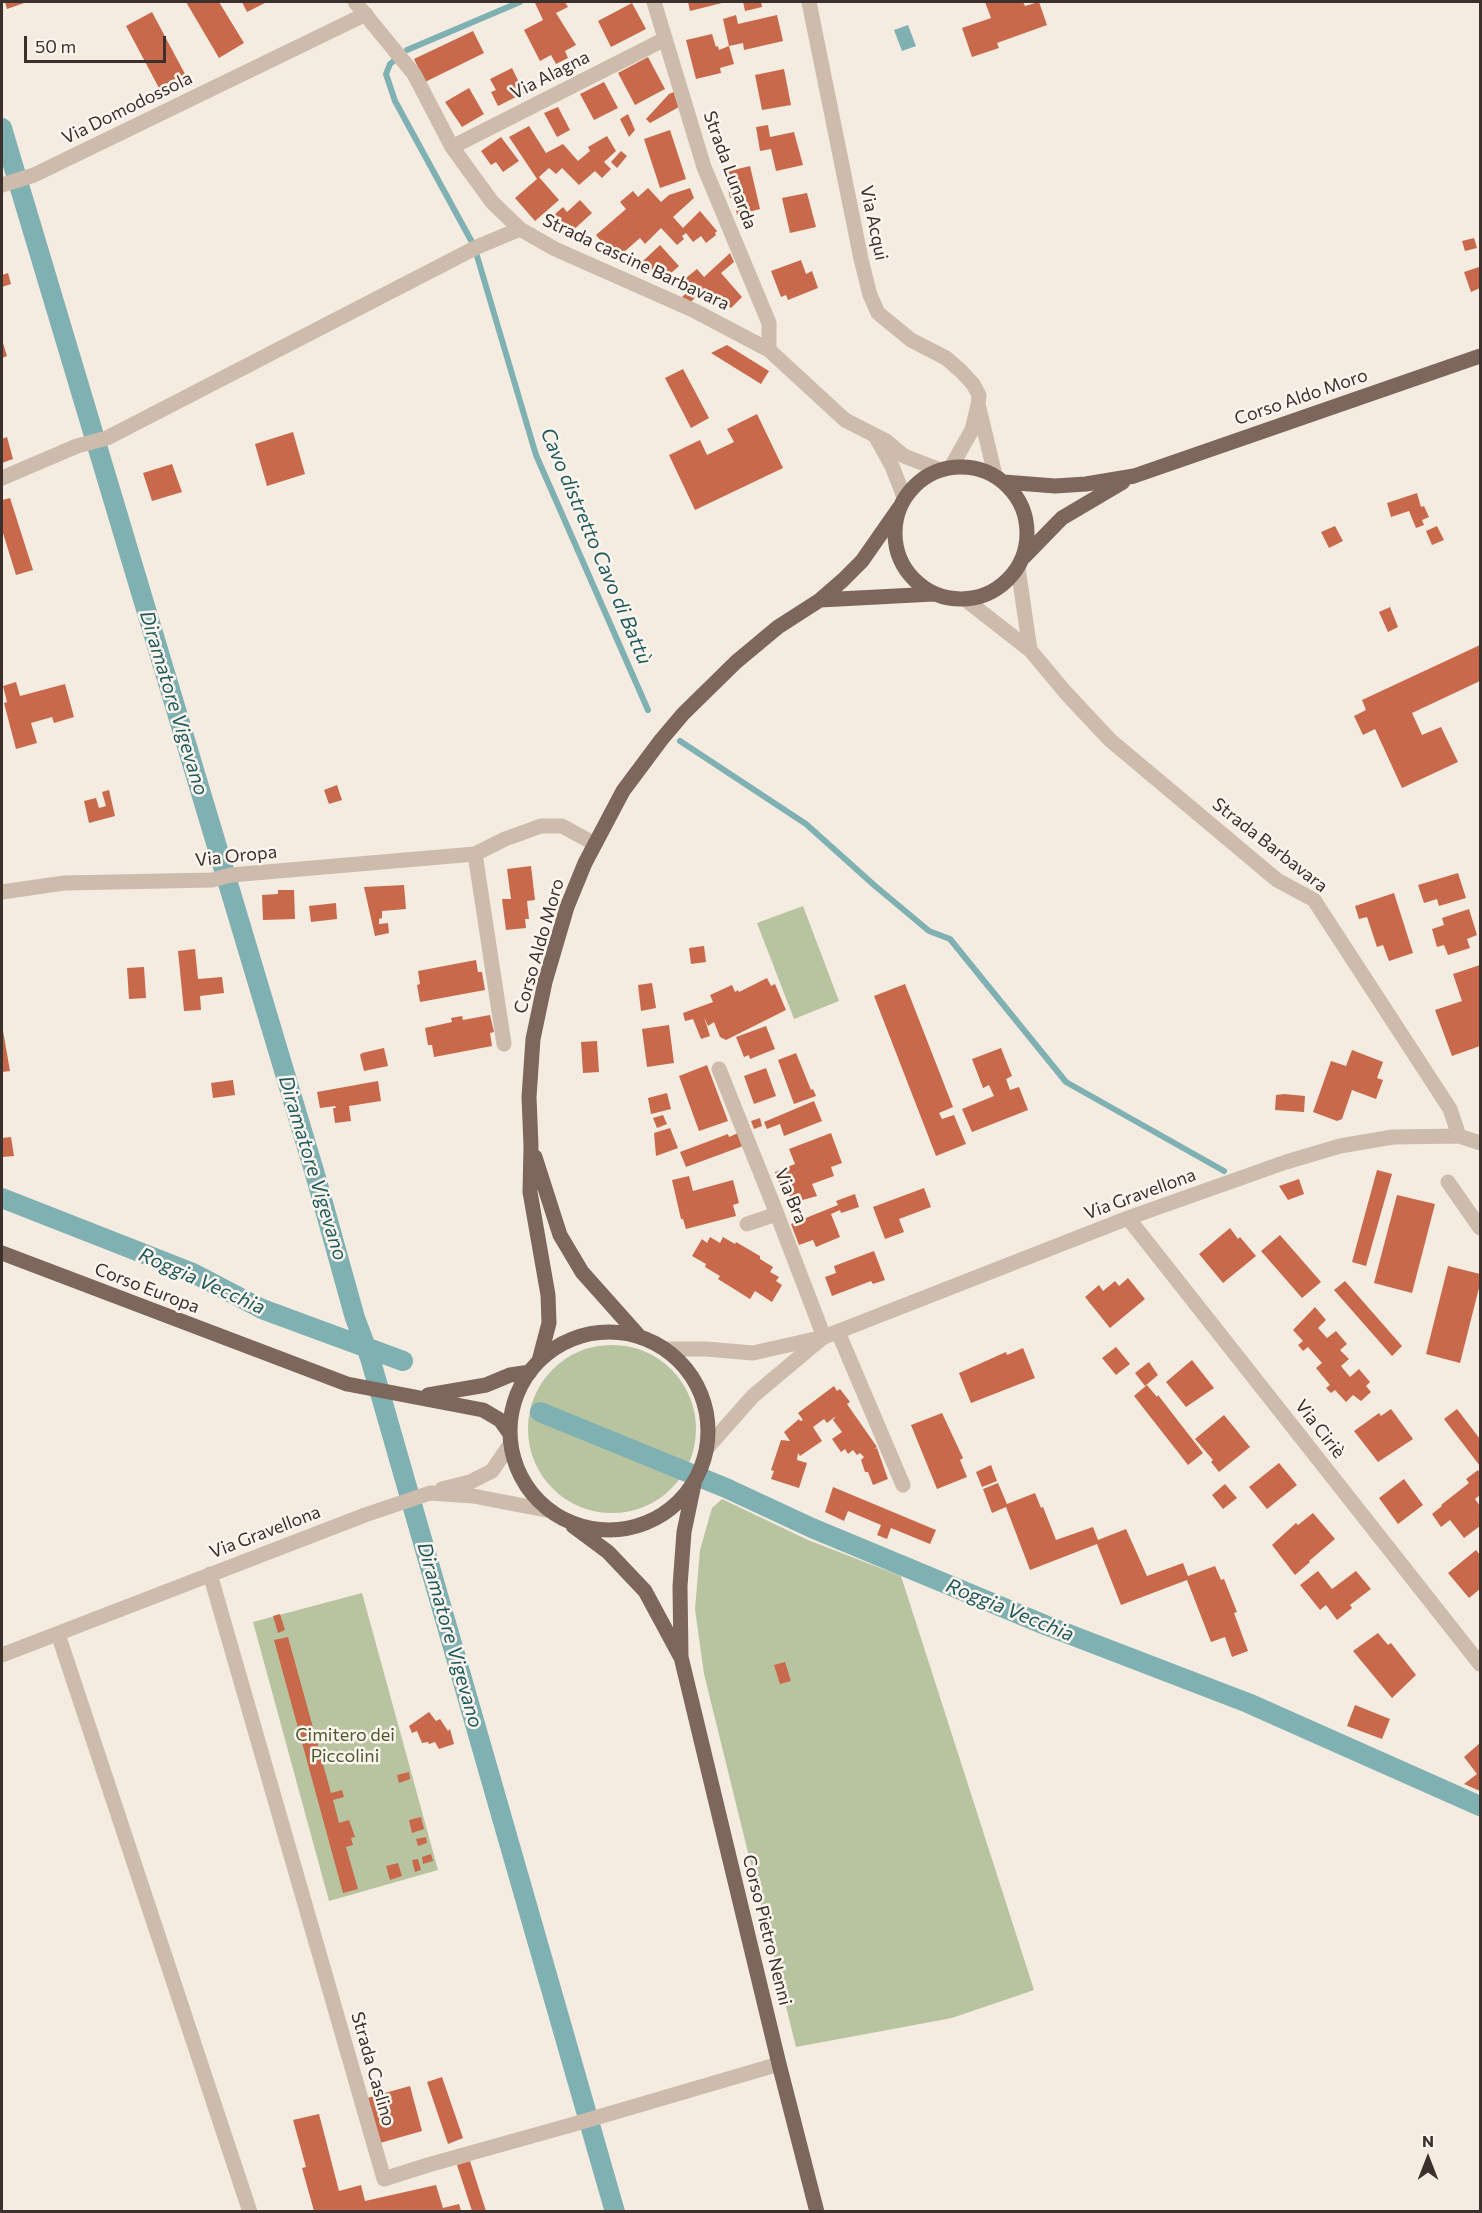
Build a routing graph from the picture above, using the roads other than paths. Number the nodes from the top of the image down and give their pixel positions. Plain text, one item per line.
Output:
1 (355, 2) edge
2 (654, 2) edge
3 (808, 2) edge
4 (366, 14) junction
5 (665, 39) junction
6 (452, 147) junction
7 (3, 185) edge
8 (520, 228) junction
9 (768, 350) junction
10 (1480, 356) edge
11 (978, 405) junction
12 (873, 434) junction
13 (946, 468) junction
14 (1134, 476) junction
15 (2, 478) edge
16 (999, 478) junction
17 (901, 502) junction
18 (1020, 563) junction
19 (934, 594) junction
20 (820, 600) junction
21 (966, 600) junction
22 (1030, 650) junction
23 (595, 844) junction
24 (475, 854) junction
25 (2, 892) edge
26 (504, 1044) dead end
27 (719, 1070) dead end
28 (1472, 1138) edge
29 (531, 1146) junction
30 (1448, 1182) dead end
31 (777, 1214) junction
32 (1128, 1218) junction
33 (747, 1224) dead end
34 (1480, 1228) edge
35 (2, 1253) edge
36 (838, 1332) junction
37 (639, 1336) junction
38 (824, 1337) junction
39 (665, 1349) junction
40 (534, 1366) junction
41 (416, 1396) junction
42 (510, 1438) junction
43 (707, 1448) junction
44 (694, 1483) junction
45 (903, 1485) dead end
46 (429, 1493) junction
47 (557, 1515) junction
48 (210, 1574) junction
49 (58, 1634) junction
50 (2, 1655) edge
51 (681, 1656) junction
52 (1480, 1664) edge
53 (779, 2064) junction
54 (250, 2211) edge
55 (817, 2211) edge

1 - 4 street, Strada cascine Barbavara
2 - 5 street, Strada Lunarda
3 - 11 street, Via Acqui
4 - 6 street, Strada cascine Barbavara
4 - 7 street, Via Domodossola
5 - 6 street, Via Alagna
5 - 9 street, Strada Lunarda
6 - 8 street, Strada cascine Barbavara
8 - 9 street, Strada cascine Barbavara
8 - 15 street
9 - 12 street, Strada cascine Barbavara
10 - 14 main road, Corso Aldo Moro
11 - 13 street
11 - 16 street, Via Acqui
12 - 13 street, Strada cascine Barbavara
12 - 17 street
13 - 16 main road
13 - 17 main road
14 - 16 main road, Corso Aldo Moro
14 - 18 main road, Corso Aldo Moro
16 - 18 main road
17 - 19 main road
17 - 20 main road, Corso Aldo Moro
18 - 21 main road
18 - 22 street
19 - 20 main road, Corso Aldo Moro
19 - 21 main road
20 - 23 main road, Corso Aldo Moro
21 - 22 street, Strada Barbavara
22 - 28 street, Strada Barbavara
23 - 24 street, Via Oropa
23 - 29 main road, Corso Aldo Moro
24 - 25 street, Via Oropa
24 - 26 street
27 - 31 street, Via Bra
28 - 32 street, Via Gravellona
29 - 37 main road, Corso Aldo Moro
29 - 40 main road, Corso Aldo Moro
30 - 34 street
31 - 33 street
31 - 38 street, Via Bra
32 - 36 street, Via Gravellona
32 - 52 street, Via Ciriè
35 - 41 main road, Corso Europa
36 - 38 street, Via Gravellona
36 - 45 street
37 - 39 main road
37 - 40 main road
38 - 39 street, Via Gravellona
38 - 43 street, Via Gravellona
39 - 43 main road
40 - 41 main road
40 - 42 main road
41 - 42 main road, Corso Europa
42 - 46 street
42 - 47 main road
43 - 44 main road
44 - 47 main road
44 - 51 main road, Corso Pietro Nenni
46 - 47 street, Via Gravellona
46 - 48 street, Via Gravellona
47 - 51 main road, Corso Pietro Nenni
48 - 49 street, Via Gravellona
48 - 53 street, Strada Caslino
49 - 50 street, Via Gravellona
49 - 54 street
51 - 53 main road, Corso Pietro Nenni
53 - 55 main road, Corso Pietro Nenni

